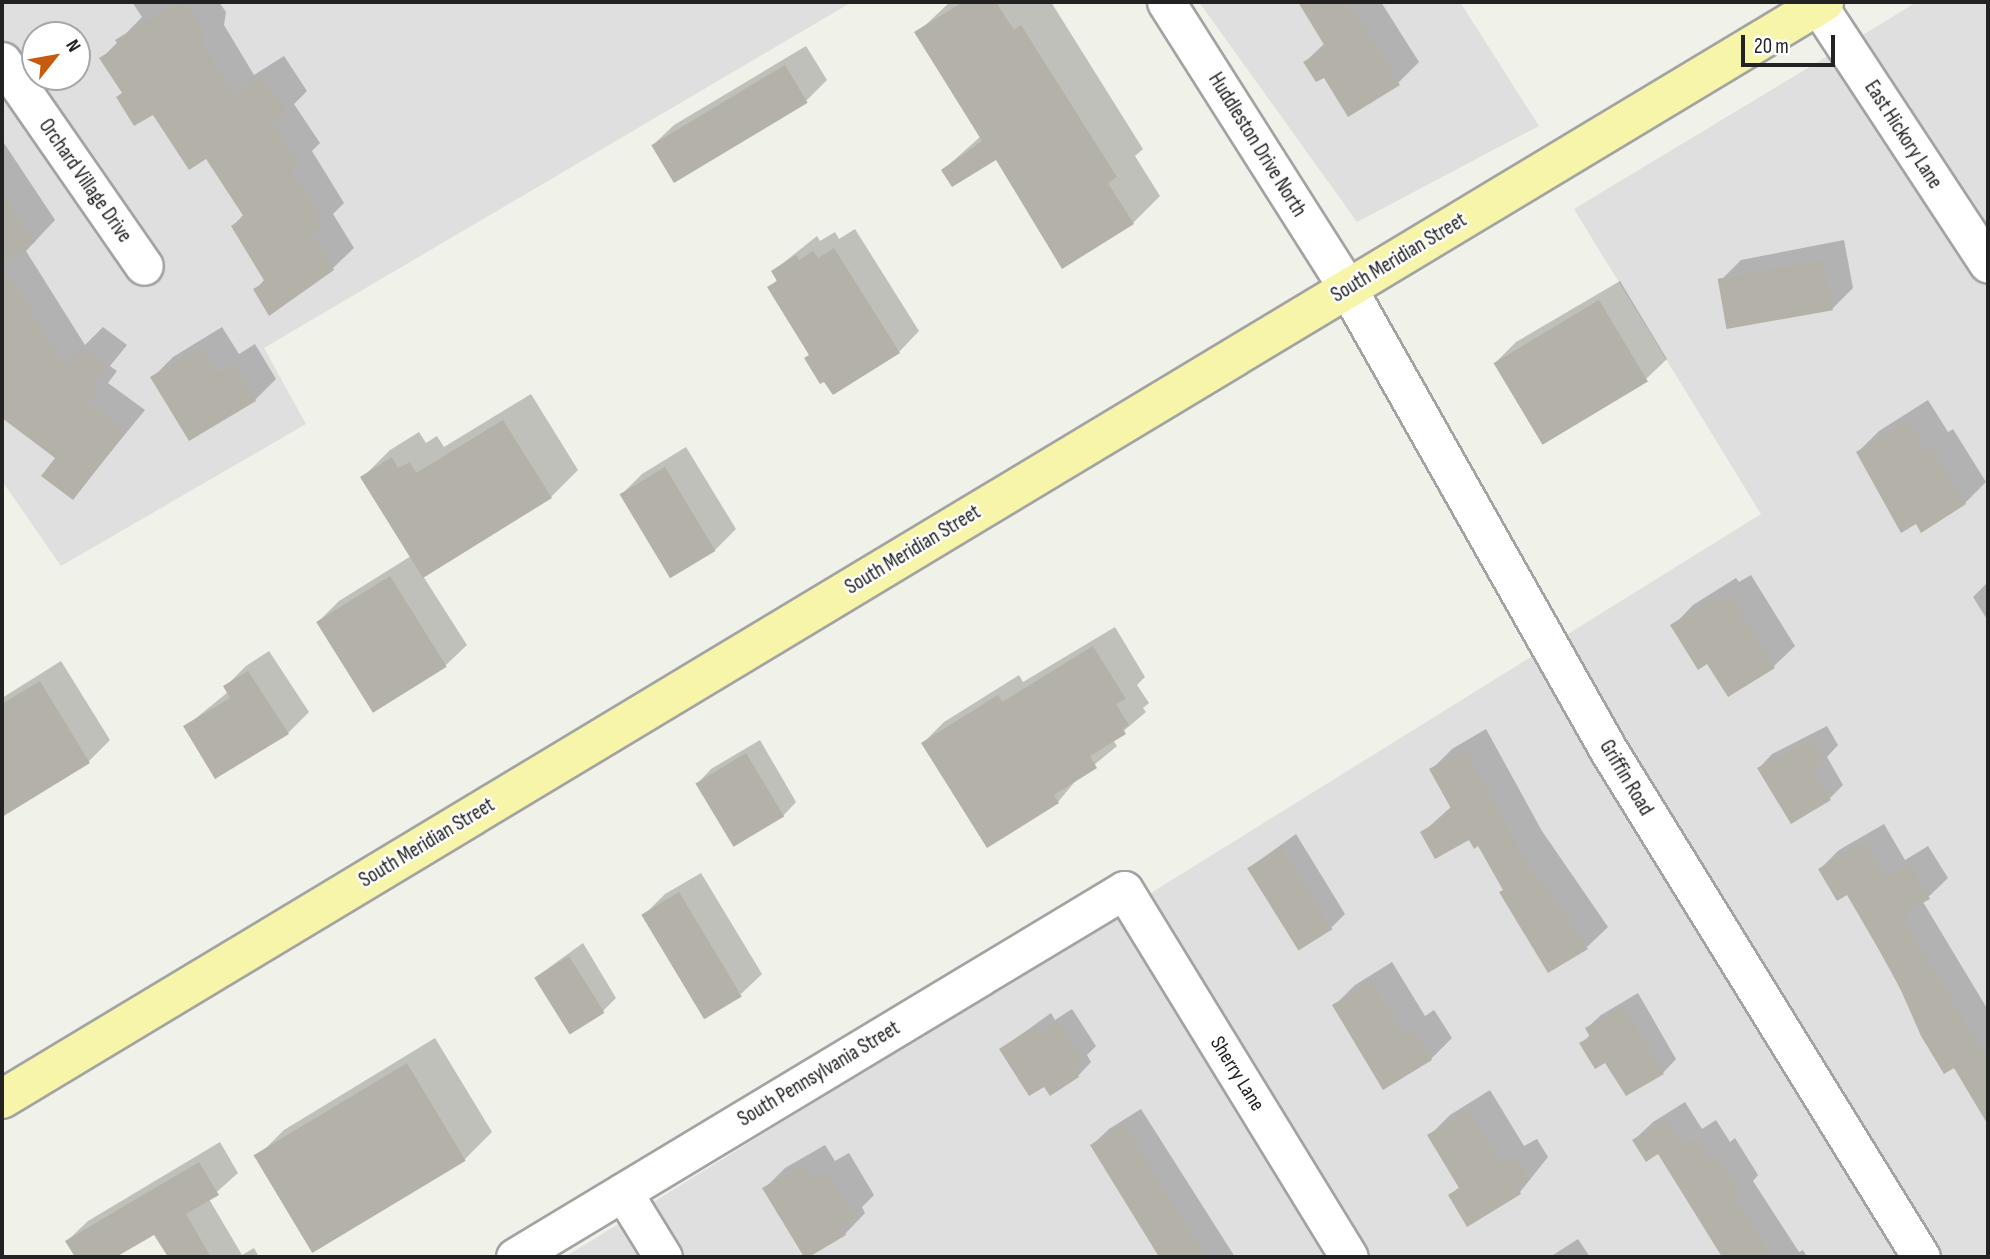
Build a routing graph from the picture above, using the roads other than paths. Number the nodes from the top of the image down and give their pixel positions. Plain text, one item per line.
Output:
1 (1166, 2) edge
2 (1820, 3) edge
3 (2, 61) edge
4 (1988, 264) edge
5 (144, 266) dead end
6 (1348, 289) junction
7 (1124, 891) joint
8 (2, 1099) edge
9 (623, 1192) junction
10 (515, 1257) edge
11 (663, 1257) edge
12 (1349, 1257) edge
13 (1921, 1257) edge

1 - 6 street, Huddleston Drive North
2 - 4 street, East Hickory Lane
2 - 6 main road, South Meridian Street
3 - 5 street, Orchard Village Drive
6 - 8 main road, South Meridian Street
6 - 13 street, Griffin Road
7 - 9 street, South Pennsylvania Street
7 - 12 street, Sherry Lane
9 - 10 street, South Pennsylvania Street
9 - 11 street

